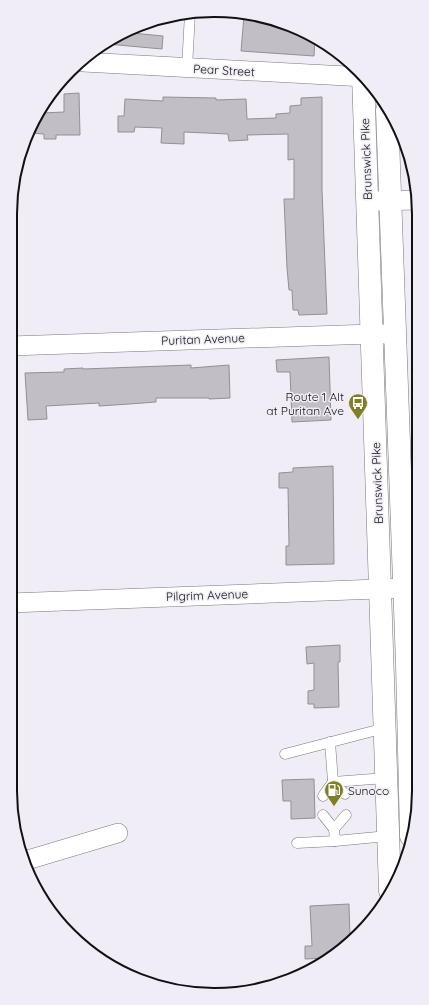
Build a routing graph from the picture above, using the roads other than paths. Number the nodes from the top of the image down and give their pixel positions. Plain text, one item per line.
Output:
1 (190, 19) edge
2 (90, 61) edge
3 (187, 68) junction
4 (355, 76) edge
5 (364, 86) edge
6 (387, 119) edge
7 (412, 200) edge
8 (367, 201) junction
9 (391, 201) junction
10 (372, 334) junction
11 (396, 334) junction
12 (17, 346) edge
13 (404, 588) junction
14 (380, 589) junction
15 (17, 603) edge
16 (412, 656) edge
17 (412, 664) edge
18 (383, 665) junction
19 (385, 728) junction
20 (330, 742) junction
21 (285, 754) dead end
22 (386, 778) junction
23 (333, 782) junction
24 (345, 794) dead end
25 (334, 795) dead end
26 (324, 796) dead end
27 (323, 815) dead end
28 (335, 815) dead end
29 (346, 815) dead end
30 (334, 829) junction
31 (118, 833) dead end
32 (388, 836) junction
33 (335, 840) junction
34 (297, 843) dead end
35 (29, 859) edge
36 (390, 882) edge

1 - 3 lane
2 - 3 street, Pear Street
3 - 4 street, Pear Street
5 - 8 main road, Brunswick Pike
6 - 9 main road, Brunswick Pike
7 - 9 street
8 - 9 street
8 - 10 main road, Brunswick Pike
9 - 11 main road, Brunswick Pike
10 - 11 street, Puritan Avenue
10 - 12 street, Puritan Avenue
10 - 14 main road, Brunswick Pike
11 - 13 main road, Brunswick Pike
13 - 14 street, Pilgrim Avenue
13 - 16 main road, Brunswick Pike
14 - 15 street, Pilgrim Avenue
14 - 18 main road, Brunswick Pike
17 - 18 street
18 - 19 main road, Brunswick Pike
19 - 20 lane
19 - 22 main road, Brunswick Pike
20 - 21 lane
20 - 23 lane
22 - 23 lane
22 - 32 main road, Brunswick Pike
23 - 24 lane
23 - 25 lane
23 - 26 lane
27 - 30 lane
28 - 30 lane
29 - 30 lane
30 - 33 lane
31 - 35 street
32 - 33 lane
32 - 36 main road, Brunswick Pike
33 - 34 lane

